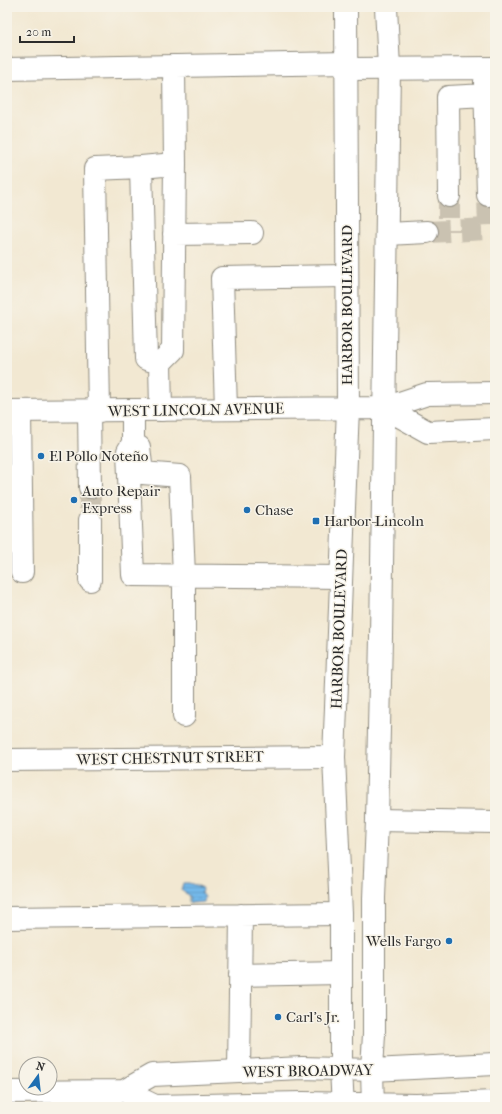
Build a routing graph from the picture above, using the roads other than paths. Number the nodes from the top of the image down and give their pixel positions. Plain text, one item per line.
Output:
1 (346, 7) edge
2 (386, 7) edge
3 (174, 66) junction
4 (347, 66) junction
5 (389, 68) junction
6 (490, 68) edge
7 (7, 69) edge
8 (486, 95) junction
9 (175, 164) junction
10 (141, 167) junction
11 (488, 195) tunnel mouth
12 (449, 196) tunnel mouth
13 (427, 232) tunnel mouth
14 (252, 233) dead end
15 (174, 234) junction
16 (387, 234) junction
17 (347, 276) junction
18 (160, 364) junction
19 (495, 393) edge
20 (348, 408) junction
21 (384, 408) junction
22 (226, 409) junction
23 (161, 410) junction
24 (14, 411) edge
25 (94, 411) junction
26 (133, 411) junction
27 (495, 429) edge
28 (133, 443) junction
29 (90, 487) tunnel mouth
30 (90, 520) tunnel mouth
31 (22, 572) dead end
32 (184, 576) junction
33 (341, 577) junction
34 (90, 580) dead end
35 (184, 716) dead end
36 (334, 757) junction
37 (7, 760) edge
38 (377, 820) junction
39 (495, 822) edge
40 (341, 914) junction
41 (241, 915) junction
42 (7, 918) edge
43 (341, 973) junction
44 (240, 975) junction
45 (495, 1064) edge
46 (341, 1069) junction
47 (372, 1070) junction
48 (239, 1071) junction
49 (124, 1091) junction
50 (7, 1092) edge
51 (495, 1102) edge
52 (343, 1105) edge
53 (373, 1106) edge

1 - 4 main road, HARBOR BOULEVARD
2 - 5 main road
3 - 4 main road
3 - 7 main road
3 - 9 main road
4 - 5 main road
4 - 17 main road, HARBOR BOULEVARD
5 - 6 main road
5 - 16 main road
6 - 8 main road
8 - 11 main road
8 - 12 main road
9 - 10 main road
9 - 15 main road
10 - 18 main road
10 - 25 main road
13 - 16 main road
14 - 15 main road
15 - 18 main road
16 - 21 main road
17 - 20 main road, HARBOR BOULEVARD
17 - 22 main road
18 - 23 main road
19 - 21 main road, WEST LINCOLN AVENUE
20 - 21 main road, WEST LINCOLN AVENUE
20 - 22 main road, WEST LINCOLN AVENUE
20 - 33 main road, HARBOR BOULEVARD
21 - 27 main road, WEST LINCOLN AVENUE
21 - 38 main road
22 - 23 main road, WEST LINCOLN AVENUE
23 - 26 main road, WEST LINCOLN AVENUE
24 - 25 main road, WEST LINCOLN AVENUE
24 - 31 main road
25 - 26 main road, WEST LINCOLN AVENUE
25 - 29 main road
26 - 28 main road
28 - 32 main road
28 - 32 main road
30 - 34 main road
32 - 33 main road
32 - 35 main road
33 - 36 main road, HARBOR BOULEVARD
36 - 37 main road, WEST CHESTNUT STREET
36 - 40 main road, HARBOR BOULEVARD
38 - 39 main road
38 - 47 main road
40 - 41 main road
40 - 43 main road, HARBOR BOULEVARD
41 - 42 main road
41 - 44 main road
43 - 44 main road
43 - 46 main road, HARBOR BOULEVARD
44 - 48 main road
45 - 47 main road, WEST BROADWAY
46 - 47 main road, WEST BROADWAY
46 - 48 main road, WEST BROADWAY
46 - 52 main road, HARBOR BOULEVARD
47 - 53 main road
48 - 49 main road, WEST BROADWAY
49 - 50 main road, WEST BROADWAY
49 - 52 main road, WEST BROADWAY
51 - 53 main road, WEST BROADWAY
52 - 53 main road, WEST BROADWAY

